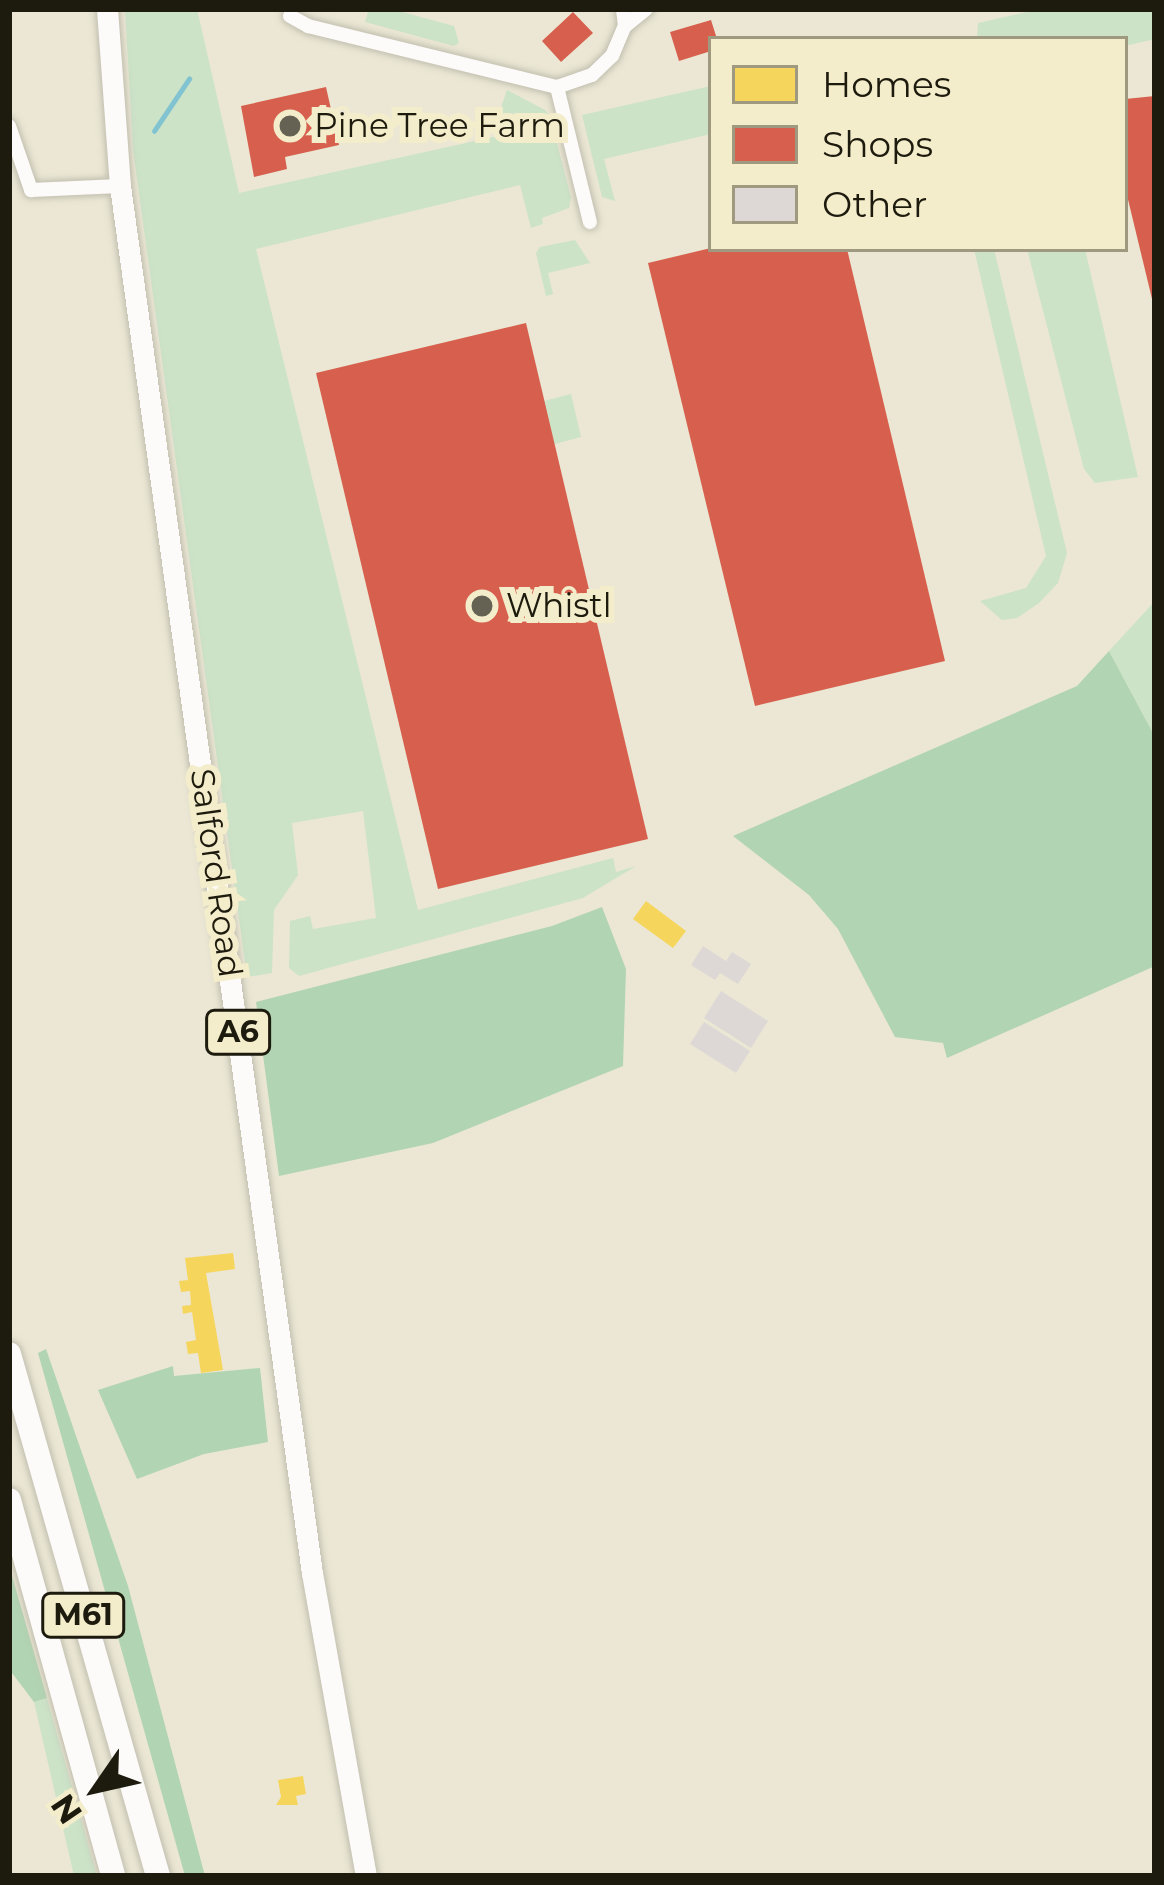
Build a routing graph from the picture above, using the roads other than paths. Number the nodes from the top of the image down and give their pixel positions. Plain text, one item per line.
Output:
1 (107, 9) edge
2 (623, 9) edge
3 (646, 9) edge
4 (290, 16) dead end
5 (625, 26) junction
6 (557, 87) junction
7 (9, 126) edge
8 (121, 186) junction
9 (590, 222) dead end
10 (9, 1354) edge
11 (9, 1500) edge
12 (113, 1876) edge
13 (158, 1876) edge
14 (365, 1876) edge

1 - 8 main road, Salford Road / A6
2 - 5 street
3 - 5 street
4 - 6 street
5 - 6 street
6 - 9 street
7 - 8 street
8 - 14 main road, Salford Road / A6
10 - 13 highway, M61
11 - 12 highway, M61

